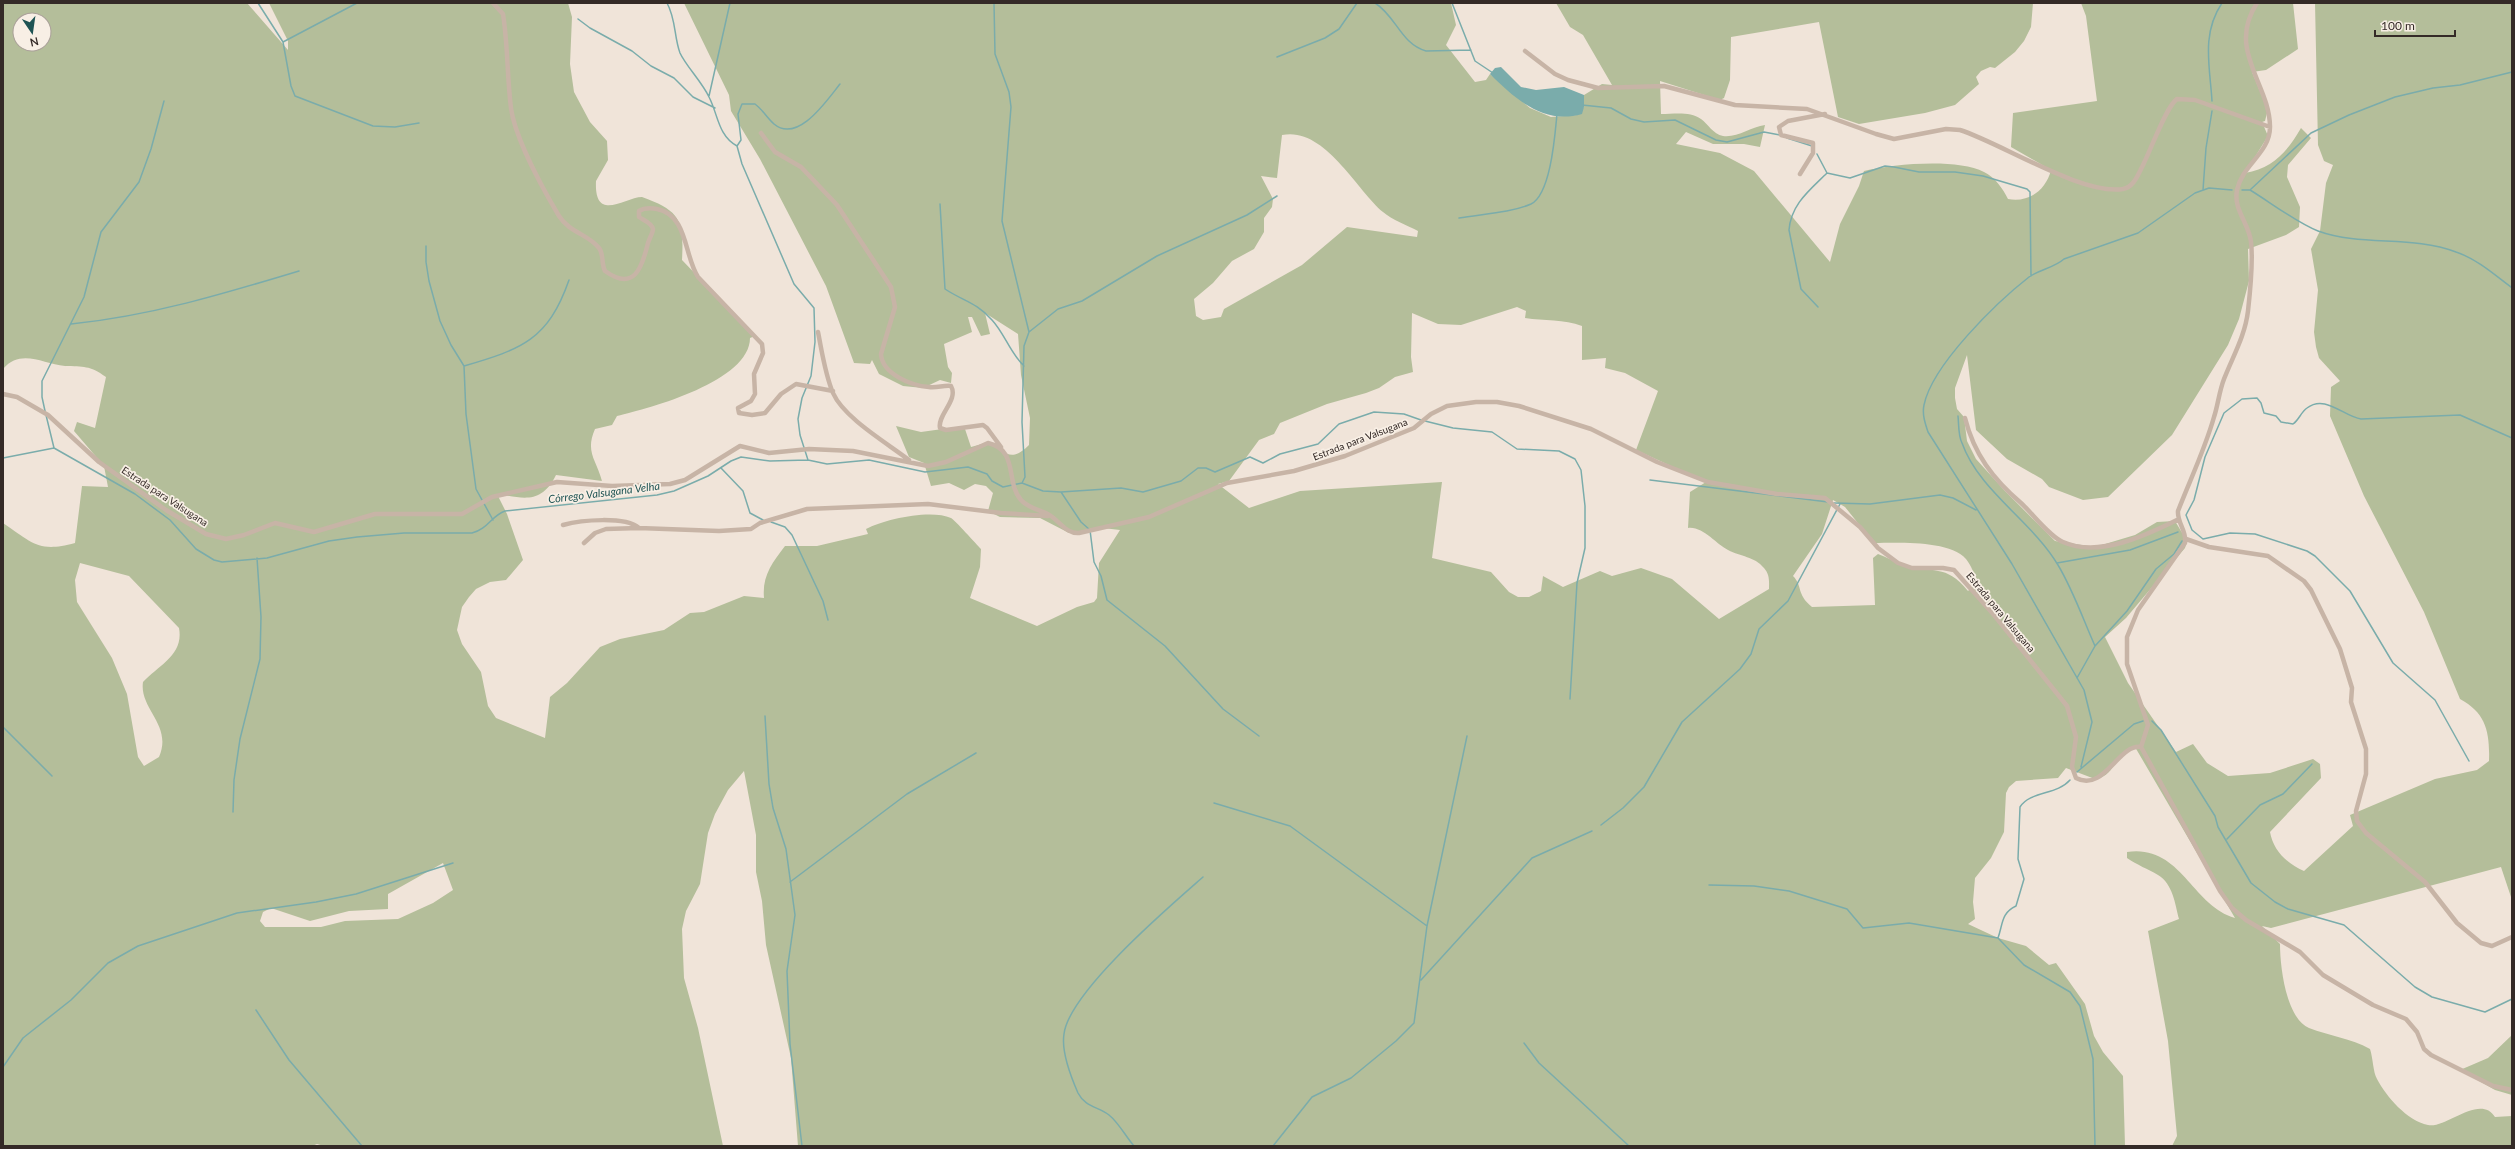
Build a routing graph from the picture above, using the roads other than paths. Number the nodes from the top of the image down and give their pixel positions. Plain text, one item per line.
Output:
1 (493, 3) edge
2 (2257, 3) edge
3 (1525, 51) dead end
4 (1825, 114) junction
5 (2270, 127) junction
6 (761, 132) dead end
7 (1800, 174) dead end
8 (818, 332) dead end
9 (833, 391) junction
10 (3, 394) edge
11 (1965, 418) dead end
12 (1004, 451) junction
13 (911, 461) junction
14 (1052, 516) junction
15 (2178, 518) junction
16 (563, 525) dead end
17 (639, 528) junction
18 (2186, 539) junction
19 (584, 543) dead end
20 (2141, 747) junction
21 (2512, 937) edge
22 (2512, 1090) edge

1 - 9 street
2 - 5 street
3 - 4 street
4 - 5 street
4 - 7 street
5 - 15 street
6 - 12 street
8 - 9 street
9 - 13 street
10 - 13 street, Estrada para Valsugana
11 - 15 street
12 - 13 street, Estrada para Valsugana
12 - 14 street, Estrada para Valsugana
14 - 17 street
14 - 20 street, Estrada para Valsugana
15 - 18 street
16 - 17 street
17 - 19 street
18 - 20 street
18 - 21 street
20 - 22 street

